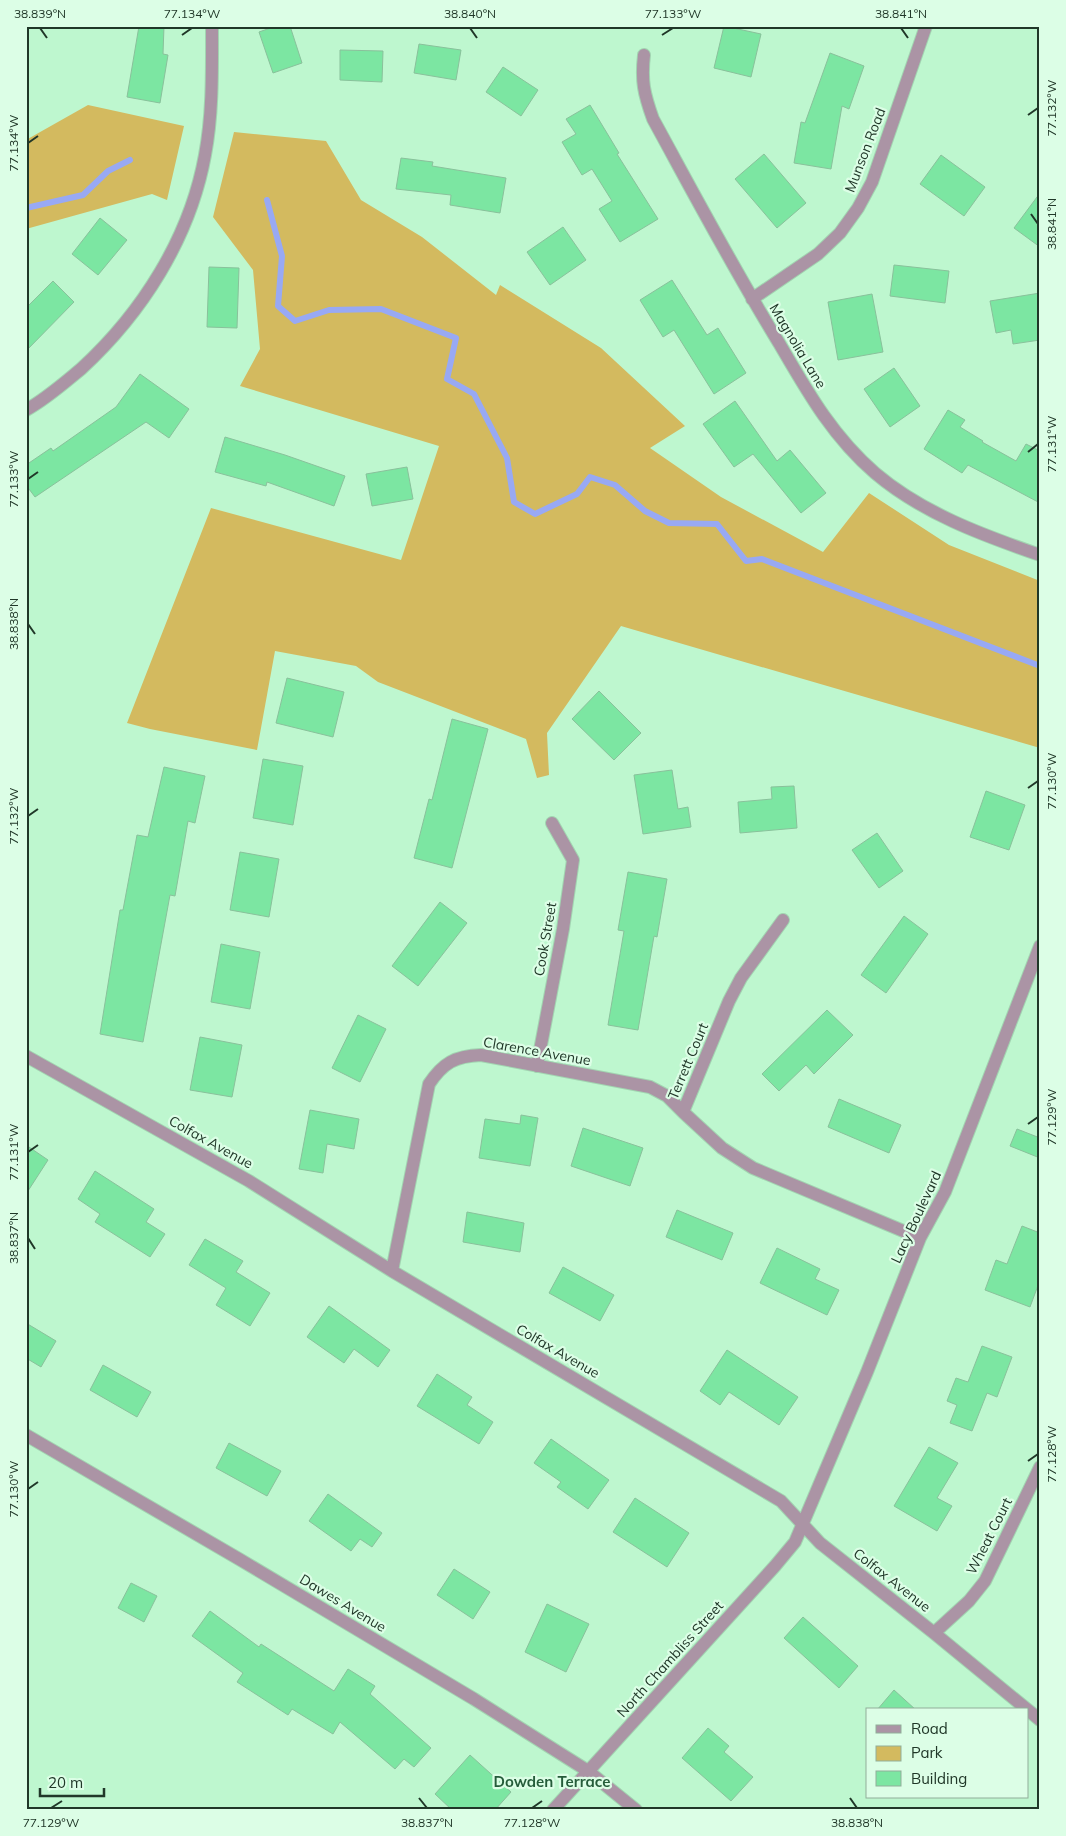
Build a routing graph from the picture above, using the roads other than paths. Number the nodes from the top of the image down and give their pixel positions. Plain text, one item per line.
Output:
1 (212, 26) edge
2 (926, 26) edge
3 (644, 55) dead end
4 (752, 300) junction
5 (26, 410) edge
6 (1040, 555) edge
7 (552, 823) dead end
8 (783, 920) dead end
9 (1040, 946) edge
10 (26, 1056) edge
11 (537, 1066) junction
12 (683, 1112) junction
13 (920, 1238) junction
14 (392, 1271) junction
15 (26, 1435) edge
16 (1040, 1467) edge
17 (802, 1525) junction
18 (934, 1633) junction
19 (1025, 1708) edge
20 (1028, 1710) edge
21 (1040, 1720) edge
22 (588, 1771) junction
23 (553, 1810) edge
24 (636, 1810) edge

1 - 5 street
2 - 4 street, Munson Road
3 - 4 street, Magnolia Lane
4 - 6 street, Magnolia Lane
7 - 11 street, Cook Street
8 - 12 street, Terrett Court
9 - 13 street, Lacy Boulevard
10 - 14 street, Colfax Avenue
11 - 12 street, Clarence Avenue
11 - 14 street, Clarence Avenue
12 - 13 street, Terrett Court
13 - 17 street, Lacy Boulevard
14 - 17 street, Colfax Avenue
15 - 22 street, Dawes Avenue
16 - 18 street, Wheat Court
17 - 18 street, Colfax Avenue
17 - 22 street, North Chambliss Street
18 - 19 street, Colfax Avenue
20 - 21 street, Colfax Avenue
22 - 23 street, North Chambliss Street
22 - 24 street, Dawes Avenue

